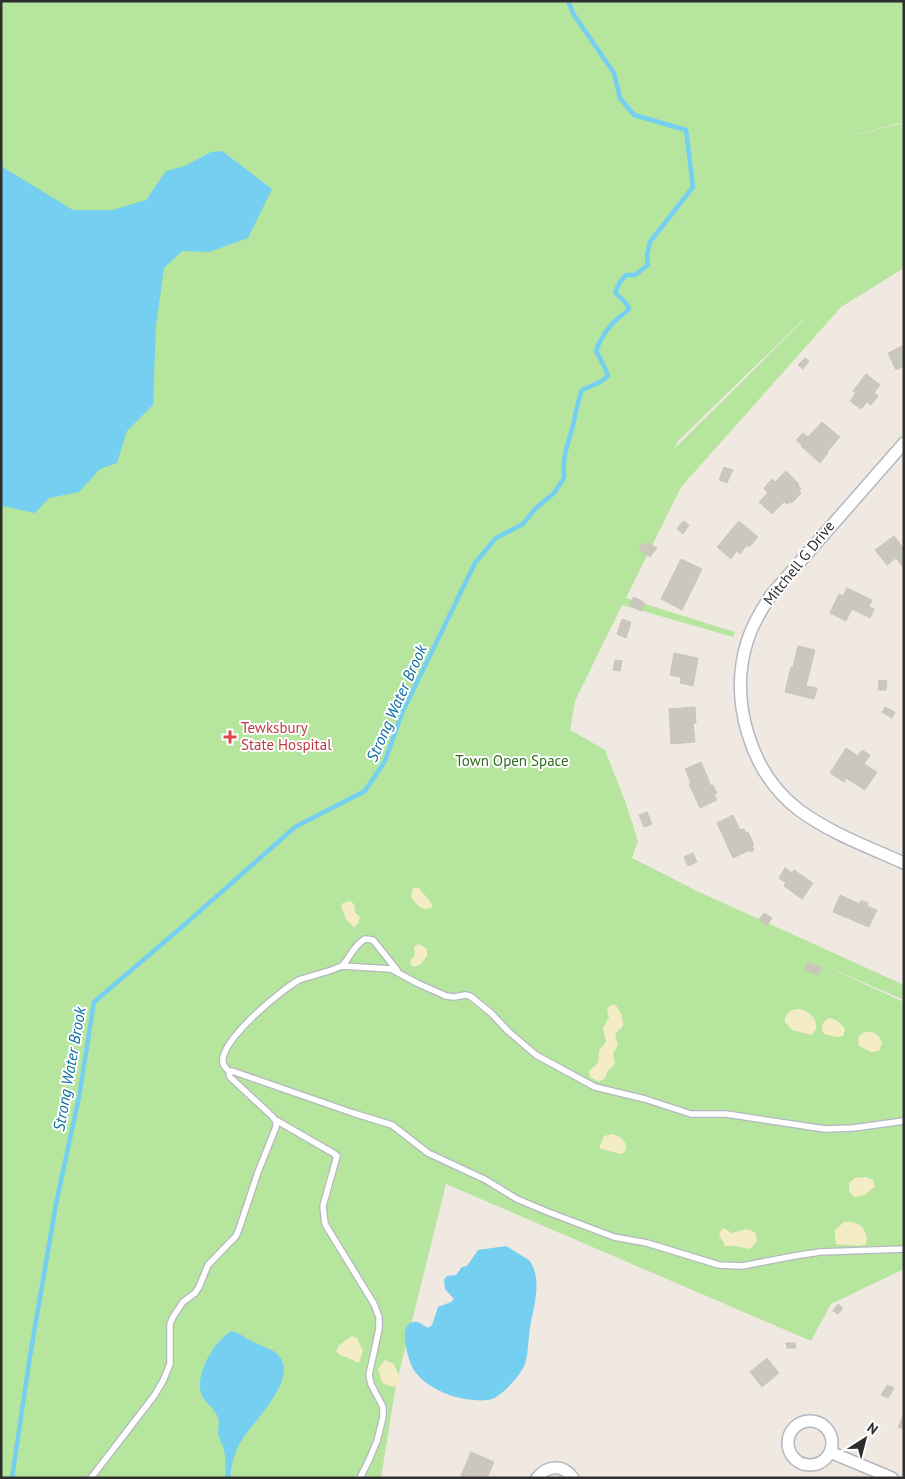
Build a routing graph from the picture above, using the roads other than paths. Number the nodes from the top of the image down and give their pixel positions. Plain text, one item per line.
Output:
1 (904, 443) edge
2 (904, 863) edge
3 (342, 966) junction
4 (398, 972) junction
5 (230, 1072) junction
6 (274, 1119) junction
7 (904, 1121) edge
8 (904, 1249) edge
9 (830, 1452) dead end
10 (91, 1478) edge
11 (360, 1478) edge
12 (537, 1478) edge
13 (572, 1478) edge
14 (892, 1478) edge

1 - 2 street, Mitchell G Drive
3 - 4 lane
3 - 4 lane
3 - 5 lane
4 - 7 lane
5 - 6 lane
5 - 8 lane
6 - 10 lane
6 - 11 lane
9 - 14 street
12 - 13 street

